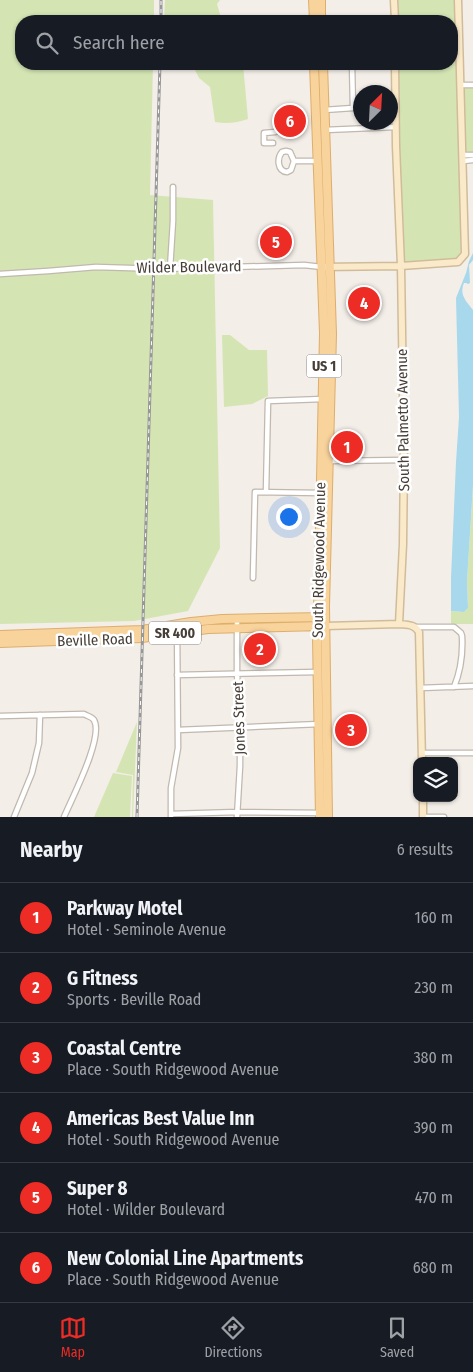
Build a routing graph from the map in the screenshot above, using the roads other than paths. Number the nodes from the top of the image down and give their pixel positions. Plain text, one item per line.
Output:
1 (314, 0) edge
2 (321, 0) edge
3 (394, 0) edge
4 (458, 0) edge
5 (314, 15) edge
6 (321, 15) edge
7 (394, 15) edge
8 (314, 70) edge
9 (322, 70) edge
10 (352, 70) edge
11 (395, 70) edge
12 (395, 85) edge
13 (460, 85) junction
14 (473, 85) edge
15 (324, 110) junction
16 (353, 129) edge
17 (325, 130) junction
18 (396, 130) edge
19 (275, 132) dead end
20 (273, 143) dead end
21 (473, 155) edge
22 (463, 158) junction
23 (473, 160) edge
24 (294, 161) junction
25 (318, 161) junction
26 (174, 187) dead end
27 (401, 266) junction
28 (326, 267) junction
29 (170, 269) junction
30 (0, 274) edge
31 (323, 399) junction
32 (330, 415) junction
33 (404, 460) junction
34 (329, 462) junction
35 (266, 492) junction
36 (320, 495) junction
37 (328, 514) junction
38 (253, 578) dead end
39 (322, 617) junction
40 (237, 619) junction
41 (177, 624) junction
42 (400, 624) junction
43 (321, 626) junction
44 (415, 627) junction
45 (237, 628) junction
46 (120, 631) junction
47 (177, 633) junction
48 (0, 635) edge
49 (120, 640) junction
50 (0, 643) edge
51 (318, 672) junction
52 (237, 674) junction
53 (177, 675) junction
54 (473, 686) edge
55 (454, 687) junction
56 (420, 688) junction
57 (40, 715) junction
58 (0, 716) edge
59 (322, 724) junction
60 (240, 728) junction
61 (178, 730) junction
62 (422, 753) junction
63 (473, 753) edge
64 (422, 757) edge
65 (423, 802) edge
66 (237, 814) edge
67 (324, 815) edge
68 (171, 816) edge
69 (14, 817) edge
70 (64, 817) edge
71 (423, 817) edge
72 (444, 817) edge

1 - 5 main road
2 - 6 main road
3 - 7 street
4 - 13 street
8 - 25 main road, South Ridgewood Avenue / US 1
9 - 15 main road, South Ridgewood Avenue / US 1
10 - 15 street
11 - 12 street, South Palmetto Avenue
13 - 14 street
13 - 22 street
15 - 17 main road, South Ridgewood Avenue / US 1
16 - 17 street
17 - 28 main road, South Ridgewood Avenue / US 1
18 - 27 street, South Palmetto Avenue
19 - 20 street
21 - 22 street
22 - 23 street
22 - 27 street, Wilder Boulevard
24 - 24 street
24 - 25 street
25 - 28 main road, South Ridgewood Avenue / US 1
26 - 29 street
27 - 28 street, Wilder Boulevard
27 - 33 street, South Palmetto Avenue
28 - 29 street, Wilder Boulevard
28 - 31 main road, South Ridgewood Avenue / US 1
28 - 32 main road, South Ridgewood Avenue / US 1
29 - 30 street, Wilder Boulevard
31 - 32 main road
31 - 35 street
31 - 36 main road, South Ridgewood Avenue / US 1
32 - 34 main road, South Ridgewood Avenue / US 1
33 - 34 street
33 - 42 street, South Palmetto Avenue
34 - 37 main road, South Ridgewood Avenue / US 1
35 - 36 street
35 - 38 street
36 - 37 main road
36 - 39 main road, South Ridgewood Avenue / US 1
37 - 39 main road, South Ridgewood Avenue / US 1
39 - 40 main road, Beville Road / SR 400
39 - 43 main road, South Ridgewood Avenue / US 1
40 - 41 main road, Beville Road / SR 400
40 - 45 street, Jones Street
41 - 46 main road, Beville Road / SR 400
41 - 47 street
42 - 43 street, Beville Road
42 - 44 street
43 - 45 main road, Beville Road / SR 400
43 - 51 main road, South Ridgewood Avenue / US 1
43 - 59 main road, South Ridgewood Avenue / US 1
44 - 55 street
44 - 56 street
45 - 47 main road, Beville Road / SR 400
45 - 52 street, Jones Street
46 - 48 main road, Beville Road / SR 400
46 - 49 street
47 - 49 main road, Beville Road / SR 400
47 - 53 street
49 - 50 main road, Beville Road / SR 400
51 - 52 street
51 - 59 main road, South Ridgewood Avenue / US 1
52 - 53 street
52 - 60 street, Jones Street
53 - 61 street
54 - 55 street
55 - 56 street
56 - 62 street
57 - 58 street
57 - 69 street
57 - 70 street
59 - 60 street
59 - 67 main road, South Ridgewood Avenue / US 1
60 - 61 street
60 - 66 street, Jones Street
61 - 68 street
62 - 63 street
62 - 64 street
65 - 71 street
66 - 67 street
66 - 68 street
71 - 72 street

